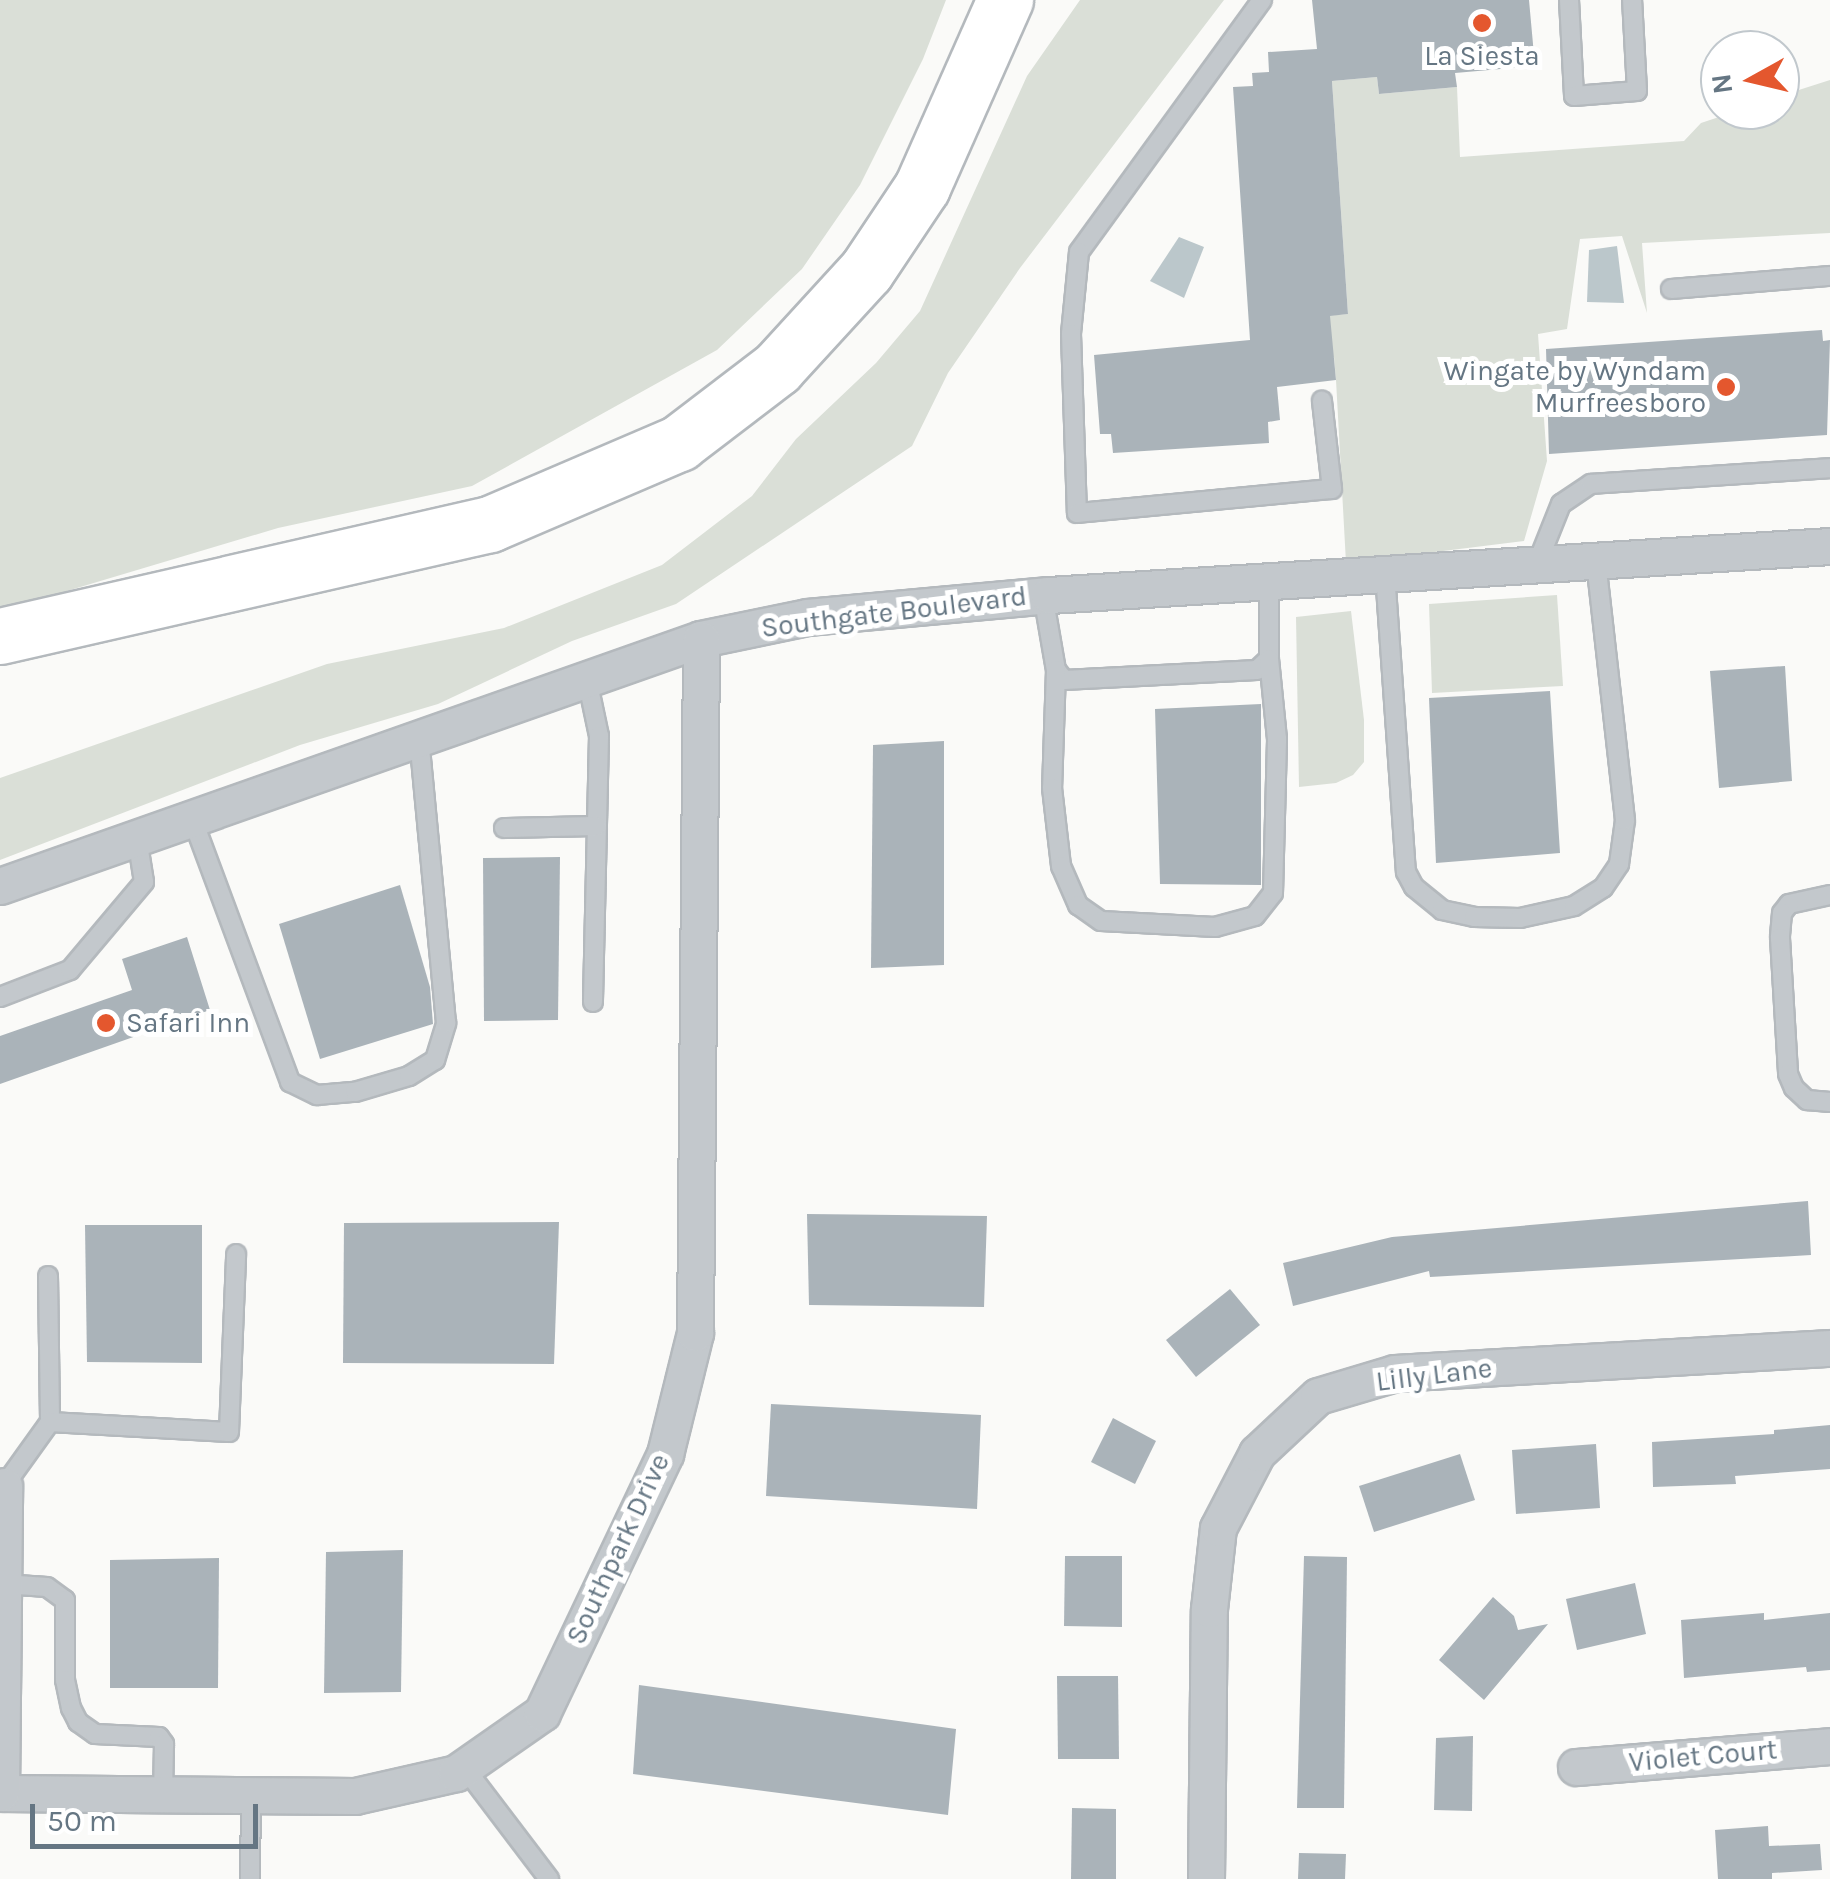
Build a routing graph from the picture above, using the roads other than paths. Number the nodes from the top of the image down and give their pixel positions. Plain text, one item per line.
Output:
1 (1005, 0) edge
2 (1262, 0) edge
3 (1569, 0) edge
4 (1632, 0) edge
5 (1830, 276) edge
6 (1671, 290) dead end
7 (1322, 401) dead end
8 (1830, 468) edge
9 (1830, 546) edge
10 (1596, 560) junction
11 (1538, 564) junction
12 (1385, 574) junction
13 (1269, 581) junction
14 (1044, 595) junction
15 (0, 636) edge
16 (701, 639) junction
17 (1269, 659) junction
18 (1056, 670) junction
19 (588, 679) junction
20 (419, 739) junction
21 (192, 818) junction
22 (597, 826) junction
23 (504, 828) dead end
24 (137, 838) junction
25 (0, 886) edge
26 (1830, 895) edge
27 (0, 997) edge
28 (593, 1002) dead end
29 (1830, 1102) edge
30 (236, 1254) dead end
31 (48, 1276) dead end
32 (1830, 1348) edge
33 (50, 1422) junction
34 (2, 1484) edge
35 (4, 1584) junction
36 (1830, 1746) edge
37 (1576, 1766) dead end
38 (464, 1767) junction
39 (1, 1793) edge
40 (163, 1794) junction
41 (251, 1795) junction
42 (250, 1879) edge
43 (548, 1879) edge
44 (1206, 1879) edge

1 - 15 highway
2 - 7 lane
3 - 4 lane
5 - 6 lane
8 - 11 lane
9 - 10 street, Southgate Boulevard
10 - 11 street, Southgate Boulevard
10 - 12 lane
11 - 12 street, Southgate Boulevard
12 - 13 street, Southgate Boulevard
13 - 14 street, Southgate Boulevard
13 - 17 lane
14 - 16 street, Southgate Boulevard
14 - 18 lane
16 - 19 street, Southgate Boulevard
16 - 38 street, Southpark Drive
17 - 18 lane
17 - 18 lane
19 - 20 street, Southgate Boulevard
19 - 22 lane
20 - 21 street, Southgate Boulevard
20 - 21 lane
21 - 24 street, Southgate Boulevard
22 - 23 lane
22 - 28 lane
24 - 25 street, Southgate Boulevard
24 - 27 lane
26 - 29 lane
30 - 33 lane
31 - 33 lane
32 - 44 street, Lilly Lane
33 - 34 lane
34 - 35 street
35 - 39 street
35 - 40 lane
36 - 37 street, Violet Court
38 - 41 street, Southpark Drive
38 - 43 lane
39 - 40 street, Southpark Drive
40 - 41 street, Southpark Drive
41 - 42 lane

